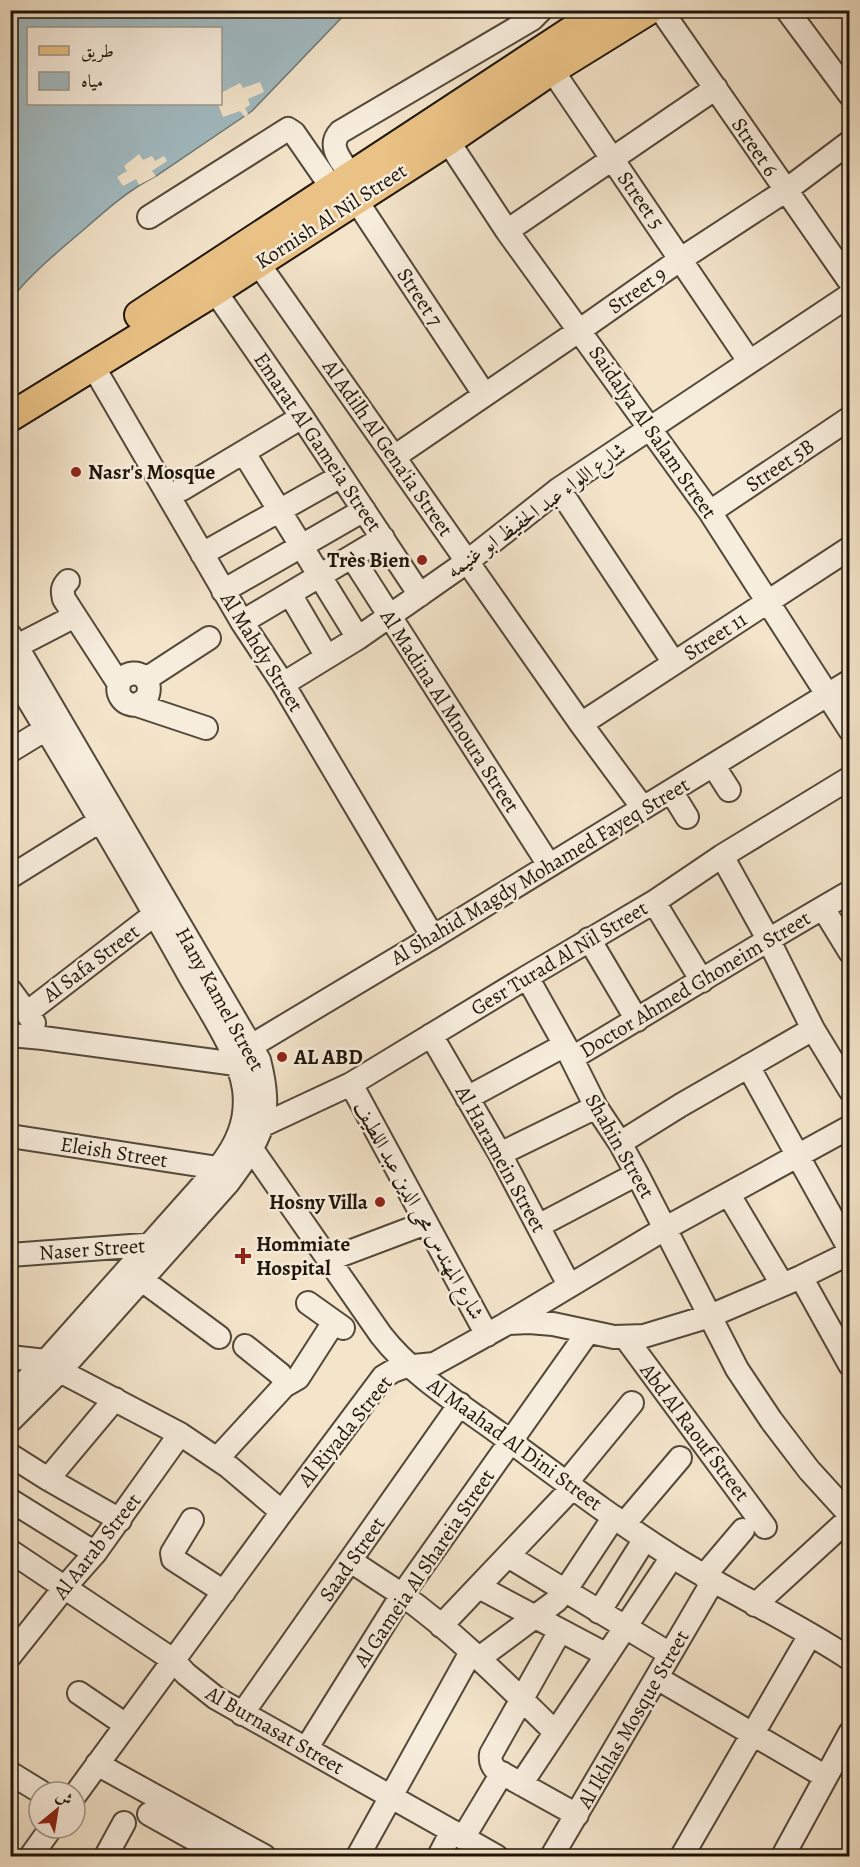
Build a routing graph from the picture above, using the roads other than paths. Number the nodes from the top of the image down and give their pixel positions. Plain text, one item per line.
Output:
1 (542, 10) edge
2 (603, 10) edge
3 (649, 10) edge
4 (661, 10) edge
5 (787, 10) edge
6 (552, 70) junction
7 (716, 88) junction
8 (849, 95) edge
9 (448, 141) junction
10 (849, 142) edge
11 (612, 159) junction
12 (346, 188) junction
13 (785, 191) junction
14 (149, 217) dead end
15 (507, 231) junction
16 (681, 259) junction
17 (258, 263) junction
18 (849, 282) edge
19 (214, 291) junction
20 (849, 295) edge
21 (580, 330) junction
22 (749, 361) junction
23 (93, 366) junction
24 (484, 394) junction
25 (10, 398) edge
26 (10, 417) edge
27 (302, 417) junction
28 (849, 418) edge
29 (649, 428) junction
30 (244, 453) junction
31 (394, 457) junction
32 (341, 476) junction
33 (182, 489) dead end
34 (559, 489) junction
35 (279, 510) junction
36 (364, 510) junction
37 (710, 512) junction
38 (383, 538) junction
39 (301, 546) junction
40 (849, 548) edge
41 (202, 554) junction
42 (351, 557) junction
43 (468, 561) junction
44 (320, 576) junction
45 (68, 581) dead end
46 (223, 591) junction
47 (290, 594) junction
48 (420, 595) junction
49 (768, 601) junction
50 (75, 616) junction
51 (389, 616) junction
52 (242, 622) junction
53 (209, 638) dead end
54 (358, 638) junction
55 (14, 641) edge
56 (327, 657) junction
57 (674, 663) junction
58 (10, 669) edge
59 (146, 679) junction
60 (849, 681) edge
61 (119, 684) junction
62 (283, 684) junction
63 (827, 695) junction
64 (137, 705) junction
65 (581, 724) junction
66 (206, 728) dead end
67 (46, 729) junction
68 (849, 730) edge
69 (10, 751) edge
70 (714, 765) junction
71 (849, 778) edge
72 (729, 790) dead end
73 (671, 791) junction
74 (643, 808) junction
75 (687, 818) dead end
76 (100, 821) junction
77 (722, 856) junction
78 (549, 865) junction
79 (10, 877) edge
80 (849, 892) edge
81 (654, 902) junction
82 (155, 903) junction
83 (823, 908) junction
84 (433, 937) junction
85 (589, 939) junction
86 (768, 939) junction
87 (849, 952) edge
88 (527, 977) junction
89 (702, 981) junction
90 (10, 990) edge
91 (28, 1012) junction
92 (637, 1020) junction
93 (813, 1029) junction
94 (10, 1035) edge
95 (431, 1035) junction
96 (43, 1038) junction
97 (251, 1046) junction
98 (568, 1051) junction
99 (236, 1064) junction
100 (748, 1066) junction
101 (848, 1081) edge
102 (351, 1084) junction
103 (468, 1098) junction
104 (596, 1107) junction
105 (849, 1127) edge
106 (10, 1136) edge
107 (251, 1136) junction
108 (620, 1143) junction
109 (500, 1154) junction
110 (796, 1156) junction
111 (218, 1168) junction
112 (637, 1174) junction
113 (729, 1195) junction
114 (426, 1223) junction
115 (538, 1226) junction
116 (666, 1228) junction
117 (163, 1245) junction
118 (849, 1252) edge
119 (10, 1255) edge
120 (328, 1260) junction
121 (142, 1280) junction
122 (791, 1281) junction
123 (569, 1285) junction
124 (308, 1303) dead end
125 (710, 1316) junction
126 (497, 1329) junction
127 (588, 1332) junction
128 (219, 1337) dead end
129 (625, 1337) junction
130 (245, 1346) dead end
131 (10, 1358) edge
132 (849, 1365) edge
133 (53, 1366) junction
134 (411, 1366) junction
135 (284, 1386) junction
136 (10, 1397) edge
137 (115, 1399) junction
138 (460, 1404) junction
139 (632, 1404) dead end
140 (10, 1421) edge
141 (180, 1434) junction
142 (511, 1441) junction
143 (10, 1455) edge
144 (217, 1458) junction
145 (680, 1458) dead end
146 (48, 1479) junction
147 (570, 1484) junction
148 (10, 1500) edge
149 (282, 1512) junction
150 (849, 1517) edge
151 (120, 1520) junction
152 (192, 1520) dead end
153 (620, 1521) junction
154 (765, 1527) dead end
155 (743, 1530) dead end
156 (645, 1539) junction
157 (10, 1551) edge
158 (95, 1553) junction
159 (508, 1556) junction
160 (672, 1557) junction
161 (351, 1561) junction
162 (708, 1579) junction
163 (65, 1587) junction
164 (479, 1587) junction
165 (565, 1591) junction
166 (224, 1592) junction
167 (402, 1595) junction
168 (755, 1605) junction
169 (599, 1612) junction
170 (533, 1616) junction
171 (441, 1626) junction
172 (625, 1628) junction
173 (560, 1631) junction
174 (810, 1635) junction
175 (846, 1652) edge
176 (670, 1654) junction
177 (607, 1655) junction
178 (10, 1656) edge
179 (474, 1656) junction
180 (173, 1660) junction
181 (657, 1678) junction
182 (79, 1693) dead end
183 (523, 1700) junction
184 (242, 1714) junction
185 (126, 1725) junction
186 (555, 1732) junction
187 (849, 1733) edge
188 (753, 1734) junction
189 (306, 1749) junction
190 (97, 1764) junction
191 (10, 1773) edge
192 (512, 1778) junction
193 (826, 1778) junction
194 (86, 1780) edge
195 (27, 1783) edge
196 (391, 1797) junction
197 (149, 1814) dead end
198 (577, 1815) junction
199 (124, 1823) dead end
200 (206, 1835) junction
201 (458, 1835) junction
202 (43, 1840) edge
203 (31, 1857) edge
204 (106, 1857) edge
205 (224, 1857) edge
206 (264, 1857) edge
207 (358, 1857) edge
208 (439, 1857) edge
209 (496, 1857) edge
210 (552, 1857) edge
211 (682, 1857) edge
212 (783, 1857) edge

1 - 12 street
2 - 12 main road, Kornish Al Nil Street
3 - 6 main road, Kornish Al Nil Street
4 - 7 street, Street 6
5 - 8 street
6 - 9 main road, Kornish Al Nil Street
6 - 11 street, Street 5
7 - 11 street
7 - 13 street, Street 6
9 - 12 main road, Kornish Al Nil Street
9 - 15 street, Saidalya Al Salam Street
10 - 13 street, Street 9
11 - 15 street
11 - 16 street, Street 5
12 - 14 street
12 - 17 main road, Kornish Al Nil Street
12 - 24 street, Street 7
12 - 25 main road, Kornish Al Nil Street
13 - 16 street, Street 9
13 - 18 street, Street 6
15 - 21 street, Saidalya Al Salam Street
16 - 21 street, Street 9
16 - 22 street, Street 5
17 - 19 main road, Kornish Al Nil Street
17 - 31 street, Al Adilh Al Gena'ia Street
19 - 23 main road, Kornish Al Nil Street
19 - 27 street, Emarat Al Gameia Street
20 - 22 street, شارع اللواء عبد الحفيظ ابو غنيمه
21 - 24 street, Street 9
21 - 29 street, Saidalya Al Salam Street
22 - 29 street, شارع اللواء عبد الحفيظ ابو غنيمه
23 - 26 main road, Kornish Al Nil Street
23 - 41 street, Al Mahdy Street
24 - 31 street, Street 9
27 - 30 street
27 - 32 street, Emarat Al Gameia Street
28 - 37 street, Street 5B
29 - 34 street, شارع اللواء عبد الحفيظ ابو غنيمه
29 - 37 street, Saidalya Al Salam Street
30 - 33 street
30 - 35 street
31 - 43 street, Al Adilh Al Gena'ia Street
32 - 35 street
32 - 36 street, Emarat Al Gameia Street
34 - 43 street, شارع اللواء عبد الحفيظ ابو غنيمه
34 - 57 street
35 - 39 street
35 - 41 street
36 - 38 street, Emarat Al Gameia Street
36 - 39 street
37 - 49 street, Saidalya Al Salam Street
38 - 42 street
38 - 48 street, Emarat Al Gameia Street
39 - 44 street
39 - 46 street
40 - 49 street, Street 11
41 - 46 street, Al Mahdy Street
42 - 44 street
42 - 51 street, Al Madina Al Mnoura Street
43 - 48 street, شارع اللواء عبد الحفيظ ابو غنيمه
43 - 65 street, Al Adilh Al Gena'ia Street
44 - 47 street
44 - 54 street
45 - 50 street
46 - 52 street, Al Mahdy Street
47 - 52 street
47 - 56 street
48 - 51 street, شارع اللواء عبد الحفيظ ابو غنيمه
49 - 57 street, Street 11
49 - 63 street, Saidalya Al Salam Street
50 - 55 street
50 - 61 street
51 - 54 street, شارع اللواء عبد الحفيظ ابو غنيمه
51 - 78 street, Al Madina Al Mnoura Street
52 - 62 street, Al Mahdy Street
53 - 59 street
54 - 56 street, شارع اللواء عبد الحفيظ ابو غنيمه
55 - 82 street, Hany Kamel Street
56 - 62 street, شارع اللواء عبد الحفيظ ابو غنيمه
57 - 65 street, Street 11
58 - 67 street, Hany Kamel Street
59 - 61 street
59 - 64 street
60 - 63 street, Al Shahid Magdy Mohamed Fayeq Street
61 - 64 street
62 - 84 street, Al Mahdy Street
63 - 68 street, Saidalya Al Salam Street
63 - 70 street, Al Shahid Magdy Mohamed Fayeq Street
64 - 66 street
65 - 74 street, Al Adilh Al Gena'ia Street
67 - 69 street
67 - 76 street, Hany Kamel Street
70 - 72 street
70 - 73 street, Al Shahid Magdy Mohamed Fayeq Street
71 - 77 street, Gesr Turad Al Nil Street
73 - 74 street, Al Shahid Magdy Mohamed Fayeq Street
73 - 75 street
74 - 78 street, Al Shahid Magdy Mohamed Fayeq Street
76 - 79 street
76 - 82 street, Hany Kamel Street
77 - 81 street, Gesr Turad Al Nil Street
77 - 86 street
78 - 84 street, Al Shahid Magdy Mohamed Fayeq Street
80 - 83 street, Doctor Ahmed Ghoneim Street
81 - 85 street, Gesr Turad Al Nil Street
81 - 89 street
82 - 91 street, Al Safa Street
82 - 97 street, Hany Kamel Street
82 - 99 street, Hany Kamel Street
83 - 86 street, Doctor Ahmed Ghoneim Street
83 - 87 street
84 - 97 street, Al Shahid Magdy Mohamed Fayeq Street
85 - 88 street, Gesr Turad Al Nil Street
85 - 92 street
86 - 89 street, Doctor Ahmed Ghoneim Street
86 - 93 street
88 - 95 street, Gesr Turad Al Nil Street
88 - 98 street, Shahin Street
89 - 92 street, Doctor Ahmed Ghoneim Street
90 - 91 street
91 - 96 street
92 - 98 street, Doctor Ahmed Ghoneim Street
93 - 100 street
93 - 101 street
94 - 96 street
95 - 102 street, Gesr Turad Al Nil Street
95 - 103 street, Al Haramein Street
96 - 99 street
97 - 107 street, Hany Kamel Street
98 - 103 street, Doctor Ahmed Ghoneim Street
98 - 104 street, Shahin Street
99 - 107 street, Hany Kamel Street
100 - 108 street
100 - 110 street
102 - 107 street, Gesr Turad Al Nil Street
102 - 114 street, شارع المهندس محى الدين عبد اللطيف
103 - 109 street, Al Haramein Street
104 - 108 street, Shahin Street
104 - 109 street
105 - 110 street, Al Riyada Street
106 - 111 street, Eleish Street
107 - 111 street, Hany Kamel Street
107 - 117 street, Hany Kamel Street
107 - 120 street, Al Maahad Al Dini Street
108 - 112 street, Shahin Street
109 - 115 street, Al Haramein Street
110 - 113 street, Al Riyada Street
110 - 118 street
111 - 117 street, Hany Kamel Street
112 - 115 street
112 - 116 street, Shahin Street
113 - 116 street, Al Riyada Street
113 - 122 street
114 - 120 street
114 - 126 street, شارع المهندس محى الدين عبد اللطيف
115 - 123 street, Al Haramein Street
116 - 123 street, Al Riyada Street
116 - 125 street, Shahin Street
117 - 119 street, Naser Street
117 - 121 street, Hany Kamel Street
117 - 133 street, Hany Kamel Street
118 - 122 street
120 - 134 street, Al Maahad Al Dini Street
121 - 128 street
121 - 133 street, Hany Kamel Street
122 - 125 street
122 - 132 street
123 - 126 street, Al Riyada Street
124 - 135 street
125 - 129 street
125 - 150 street, Shahin Street
126 - 127 street
126 - 134 street, Al Riyada Street
127 - 129 street
127 - 142 street, Al Gameia Al Shareia Street
129 - 154 street, Abd Al Raouf Street
130 - 135 street
131 - 133 street
133 - 136 street, Hany Kamel Street
133 - 137 street
133 - 140 street, Hany Kamel Street
134 - 138 street, Al Maahad Al Dini Street
134 - 149 street, Al Riyada Street
135 - 144 street
137 - 141 street
137 - 146 street
138 - 142 street, Al Maahad Al Dini Street
138 - 161 street, Saad Street
139 - 147 street
141 - 144 street
141 - 151 street, Al Aarab Street
142 - 147 street, Al Maahad Al Dini Street
142 - 167 street, Al Gameia Al Shareia Street
143 - 146 street
144 - 149 street
145 - 153 street
146 - 151 street
147 - 153 street, Al Maahad Al Dini Street
147 - 159 street
148 - 158 street
149 - 166 street, Al Riyada Street
150 - 168 street
151 - 158 street, Al Aarab Street
152 - 166 street
153 - 156 street, Al Maahad Al Dini Street
153 - 165 street
155 - 162 street, Al Ikhlas Mosque Street
156 - 160 street, Al Maahad Al Dini Street
156 - 169 street
157 - 163 street, Al Burnasat Street
158 - 163 street, Al Aarab Street
159 - 164 street
159 - 165 street
160 - 162 street, Al Maahad Al Dini Street
160 - 172 street
161 - 167 street
161 - 184 street, Saad Street
162 - 168 street, Al Maahad Al Dini Street
162 - 176 street, Al Ikhlas Mosque Street
163 - 178 street, Al Aarab Street
163 - 180 street, Al Burnasat Street
164 - 170 street
164 - 171 street
165 - 169 street
165 - 170 street
166 - 180 street, Al Riyada Street
167 - 171 street
167 - 189 street, Al Gameia Al Shareia Street
168 - 174 street, Al Maahad Al Dini Street
169 - 172 street
170 - 173 street
170 - 179 street
171 - 179 street
172 - 176 street
172 - 177 street
173 - 177 street
173 - 183 street
174 - 175 street, Al Maahad Al Dini Street
174 - 188 street
176 - 181 street, Al Ikhlas Mosque Street
177 - 186 street
179 - 183 street
179 - 196 street
180 - 184 street, Al Burnasat Street
180 - 185 street, Al Riyada Street
181 - 188 street
181 - 198 street, Al Ikhlas Mosque Street
182 - 185 street
183 - 186 street
183 - 192 street
184 - 189 street, Al Burnasat Street
185 - 190 street, Al Riyada Street
186 - 192 street
187 - 193 street
188 - 193 street
188 - 211 street
189 - 196 street, Al Burnasat Street
190 - 194 street, Al Riyada Street
190 - 200 street
191 - 195 street
192 - 198 street
192 - 201 street
193 - 212 street
196 - 201 street, Al Burnasat Street
196 - 207 street
197 - 200 street
198 - 210 street, Al Ikhlas Mosque Street
199 - 204 street
200 - 205 street
200 - 206 street
201 - 208 street
201 - 209 street, Al Burnasat Street
202 - 203 street

